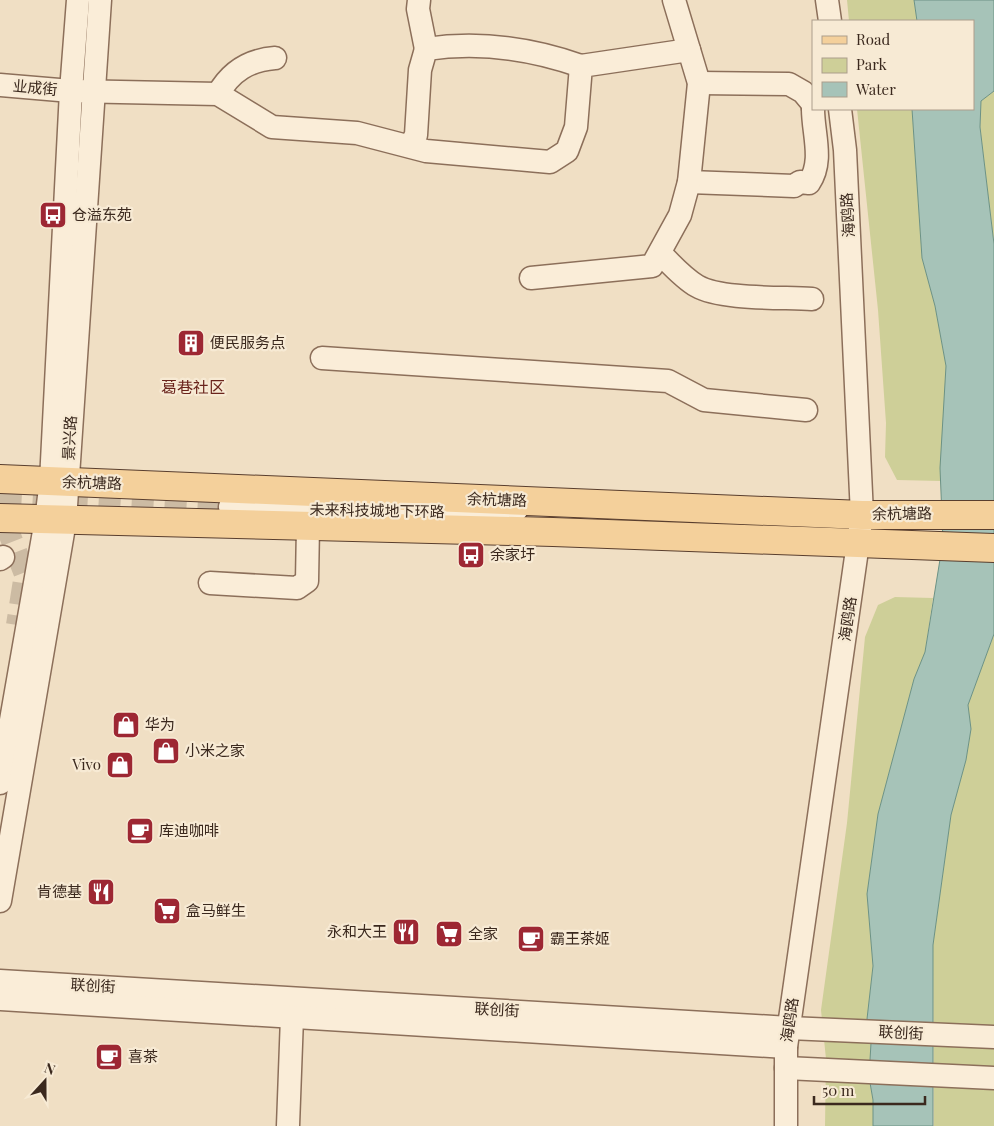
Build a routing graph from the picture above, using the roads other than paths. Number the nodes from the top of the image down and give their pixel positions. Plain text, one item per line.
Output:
1 (78, 0) edge
2 (100, 0) edge
3 (419, 0) edge
4 (674, 0) edge
5 (827, 0) edge
6 (830, 20) edge
7 (426, 49) junction
8 (689, 50) junction
9 (276, 58) dead end
10 (581, 66) junction
11 (699, 83) junction
12 (0, 85) edge
13 (71, 91) junction
14 (94, 91) junction
15 (218, 94) junction
16 (812, 103) edge
17 (813, 110) edge
18 (840, 110) edge
19 (410, 146) junction
20 (689, 182) junction
21 (660, 252) junction
22 (531, 278) dead end
23 (812, 299) dead end
24 (322, 358) dead end
25 (806, 410) dead end
26 (0, 479) edge
27 (59, 481) junction
28 (553, 502) junction
29 (862, 515) junction
30 (994, 515) edge
31 (0, 518) edge
32 (56, 520) junction
33 (308, 526) junction
34 (553, 532) junction
35 (859, 544) junction
36 (994, 548) edge
37 (210, 583) dead end
38 (0, 783) edge
39 (0, 901) edge
40 (0, 980) edge
41 (0, 999) edge
42 (292, 1017) junction
43 (994, 1037) edge
44 (787, 1048) junction
45 (994, 1078) edge
46 (288, 1126) edge
47 (786, 1126) edge

1 - 13 street, 景兴路
2 - 14 street, 景兴路
3 - 7 street
4 - 8 street
5 - 6 street
7 - 10 street
7 - 19 street
8 - 10 street
8 - 11 street
9 - 15 street
10 - 19 street
11 - 16 street
11 - 20 street
12 - 13 street, 业成街
13 - 14 street, 业成街
13 - 27 street, 景兴路
14 - 15 street, 业成街
14 - 27 street, 景兴路
15 - 19 street
17 - 20 street
18 - 29 street, 海鸥路
20 - 21 street
21 - 22 street
21 - 23 street
24 - 25 street
26 - 27 main road, 余杭塘路
27 - 28 main road, 余杭塘路
27 - 32 street, 景兴路
28 - 29 main road, 余杭塘路
28 - 34 street, 未来科技城地下环路
29 - 30 main road, 余杭塘路
29 - 35 street, 海鸥路
31 - 32 main road, 余杭塘路
32 - 33 main road, 余杭塘路
32 - 38 street, 景兴路
32 - 39 street, 景兴路
33 - 34 main road, 余杭塘路
33 - 37 street
34 - 35 main road, 余杭塘路
35 - 36 main road, 余杭塘路
35 - 44 street, 海鸥路
40 - 44 street, 联创街
41 - 42 street, 联创街
42 - 44 street, 联创街
42 - 46 street
43 - 44 street, 联创街
44 - 45 street, 联创街
44 - 47 street, 海鸥路

